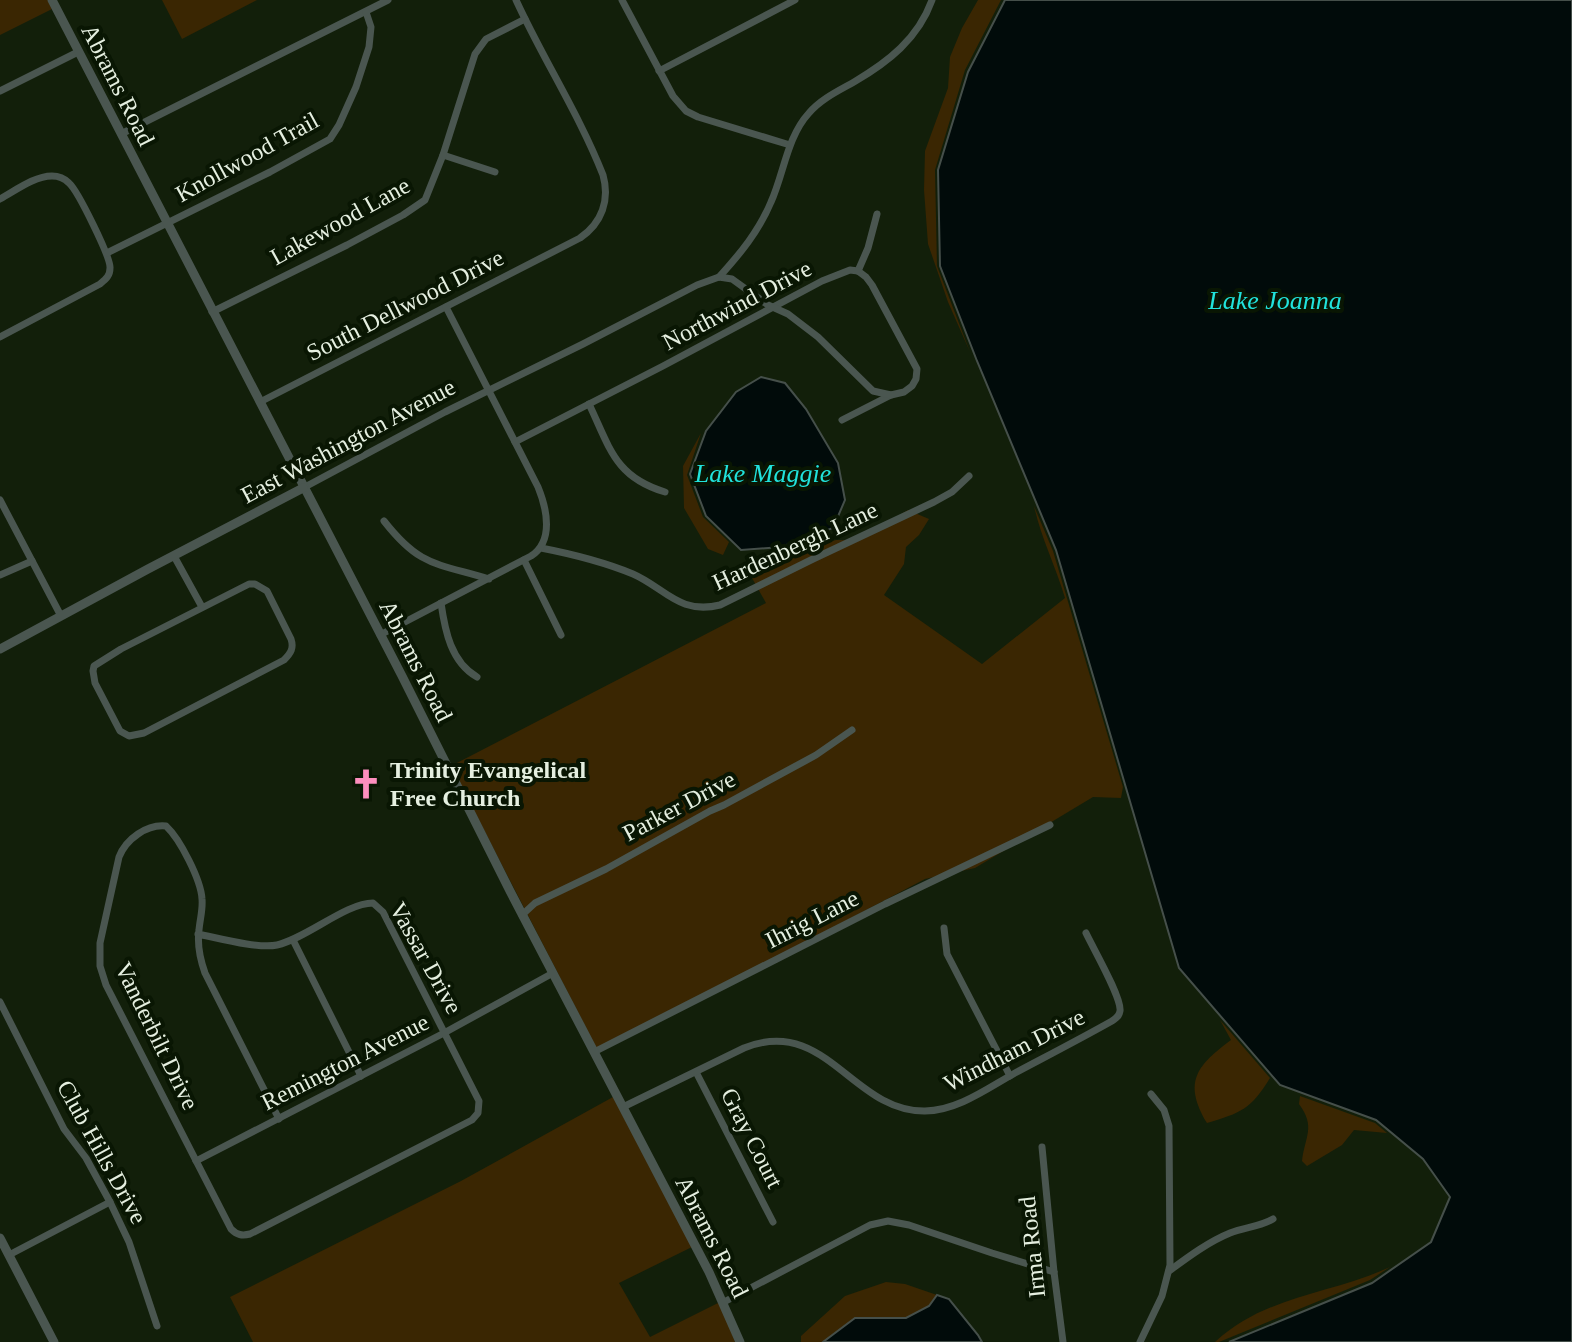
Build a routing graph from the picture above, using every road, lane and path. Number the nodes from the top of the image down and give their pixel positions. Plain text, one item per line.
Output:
1 (52, 0) edge
2 (388, 0) edge
3 (516, 0) edge
4 (622, 0) edge
5 (795, 0) edge
6 (932, 0) edge
7 (366, 12) junction
8 (525, 19) junction
9 (78, 52) junction
10 (659, 71) junction
11 (0, 91) edge
12 (121, 134) junction
13 (790, 145) junction
14 (443, 155) junction
15 (495, 172) dead end
16 (0, 199) edge
17 (877, 214) dead end
18 (167, 224) junction
19 (107, 253) junction
20 (858, 271) junction
21 (719, 277) junction
22 (446, 307) junction
23 (774, 308) junction
24 (212, 312) junction
25 (0, 337) edge
26 (488, 390) junction
27 (891, 395) junction
28 (260, 402) junction
29 (589, 404) junction
30 (842, 420) dead end
31 (515, 442) junction
32 (969, 476) dead end
33 (303, 488) junction
34 (665, 492) dead end
35 (0, 500) edge
36 (384, 521) dead end
37 (541, 548) junction
38 (174, 556) junction
39 (524, 560) junction
40 (32, 561) junction
41 (0, 575) edge
42 (489, 579) junction
43 (441, 603) junction
44 (202, 607) junction
45 (61, 616) junction
46 (380, 635) junction
47 (561, 635) dead end
48 (0, 649) edge
49 (477, 677) dead end
50 (852, 730) dead end
51 (1050, 825) dead end
52 (522, 915) junction
53 (944, 928) dead end
54 (1086, 933) dead end
55 (198, 934) junction
56 (293, 940) junction
57 (553, 973) junction
58 (0, 1002) edge
59 (444, 1033) junction
60 (594, 1052) junction
61 (696, 1072) junction
62 (361, 1076) junction
63 (1010, 1076) junction
64 (1151, 1094) dead end
65 (623, 1107) junction
66 (478, 1113) joint
67 (279, 1119) junction
68 (1042, 1147) dead end
69 (196, 1161) junction
70 (110, 1202) junction
71 (1273, 1219) dead end
72 (773, 1222) dead end
73 (0, 1238) edge
74 (9, 1255) junction
75 (1169, 1271) junction
76 (1054, 1272) junction
77 (724, 1302) junction
78 (157, 1326) dead end
79 (54, 1342) edge
80 (740, 1342) edge
81 (1063, 1342) edge
82 (1140, 1342) edge

1 - 9 street, Abrams Road
2 - 7 street
3 - 8 street, South Dellwood Drive
4 - 10 street
5 - 10 street
6 - 13 street
7 - 12 street
7 - 18 street, Knollwood Trail
8 - 14 street, Lakewood Lane
8 - 22 street, South Dellwood Drive
9 - 11 street
9 - 12 street, Abrams Road
10 - 13 street
12 - 18 street, Abrams Road
13 - 21 street
14 - 15 street
14 - 24 street, Lakewood Lane
16 - 19 street
17 - 20 street
18 - 19 street, Knollwood Trail
18 - 24 street, Abrams Road
19 - 25 street
20 - 23 street, Northwind Drive
20 - 27 street
21 - 23 street
21 - 26 street, East Washington Avenue
22 - 26 street
22 - 28 street, South Dellwood Drive
23 - 27 street
23 - 29 street, Northwind Drive
24 - 28 street, Abrams Road
26 - 31 street
26 - 33 street, East Washington Avenue
27 - 30 street
28 - 33 street, Abrams Road
29 - 31 street, Northwind Drive
29 - 34 street
31 - 37 street
32 - 37 street, Hardenbergh Lane
33 - 38 street, East Washington Avenue
33 - 46 street, Abrams Road
35 - 40 street
36 - 42 street
37 - 39 street
38 - 44 street
38 - 45 street, East Washington Avenue
39 - 42 street
39 - 47 street
40 - 41 street
40 - 45 street
42 - 43 street
43 - 46 street
43 - 49 street
44 - 44 street
45 - 48 street, East Washington Avenue
46 - 52 street, Abrams Road
50 - 52 street, Parker Drive
51 - 60 street, Ihrig Lane
52 - 57 street, Abrams Road
53 - 63 street
54 - 63 street, Windham Drive
55 - 56 street, Vassar Drive
55 - 67 street, Vanderbilt Drive
55 - 69 street, Vanderbilt Drive
56 - 59 street, Vassar Drive
56 - 62 street
57 - 59 street, Remington Avenue
57 - 60 street, Abrams Road
58 - 70 street, Club Hills Drive
59 - 62 street, Remington Avenue
59 - 66 street, Vassar Drive
60 - 65 street, Abrams Road
61 - 63 street, Windham Drive
61 - 65 street, Windham Drive
61 - 72 street, Gray Court
62 - 67 street, Remington Avenue
64 - 75 street
65 - 77 street, Abrams Road
66 - 69 street, Vanderbilt Drive
67 - 69 street, Remington Avenue
68 - 76 street, Irma Road
70 - 74 street
70 - 78 street, Club Hills Drive
71 - 75 street
73 - 74 street
74 - 79 street
75 - 82 street
76 - 77 street
76 - 81 street, Irma Road
77 - 80 street, Abrams Road

